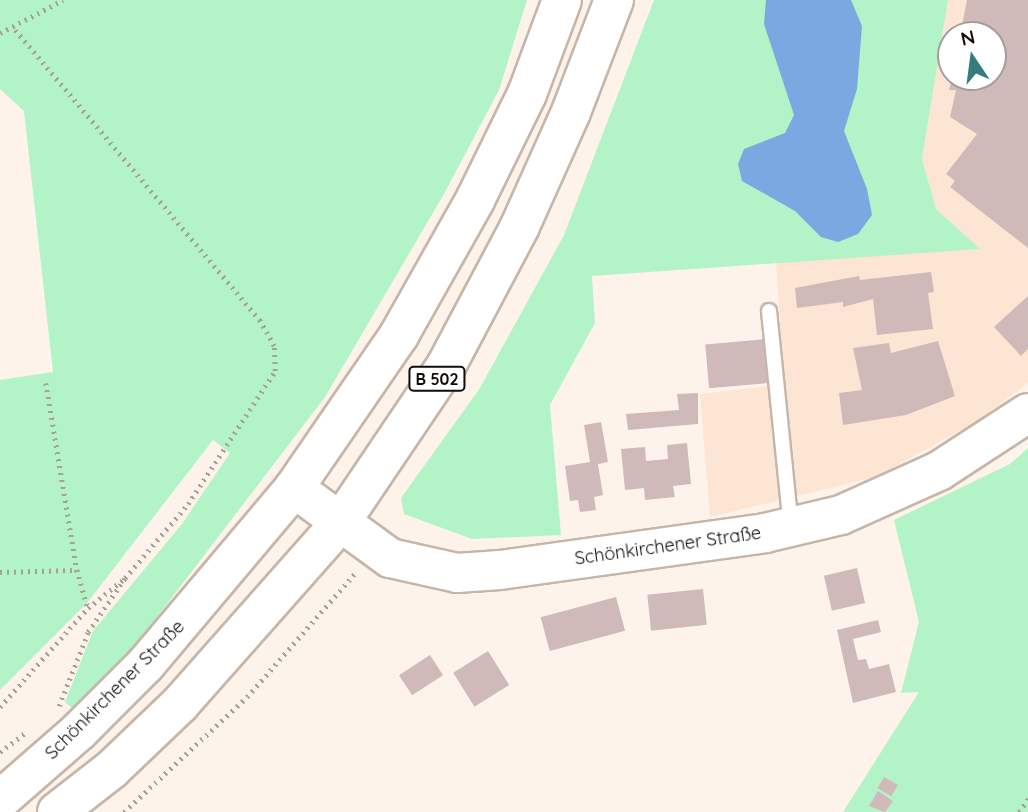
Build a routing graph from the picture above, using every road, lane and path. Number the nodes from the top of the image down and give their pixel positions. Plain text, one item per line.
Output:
1 (63, 0) edge
2 (562, 0) edge
3 (614, 0) edge
4 (12, 26) junction
5 (0, 33) edge
6 (769, 311) dead end
7 (46, 383) dead end
8 (1028, 413) edge
9 (294, 488) junction
10 (340, 523) junction
11 (791, 527) junction
12 (373, 550) junction
13 (76, 570) junction
14 (0, 572) edge
15 (125, 578) junction
16 (88, 608) junction
17 (0, 707) edge
18 (58, 708) dead end
19 (1028, 799) edge
20 (0, 800) edge
21 (57, 812) edge
22 (124, 812) edge
23 (1019, 812) edge

1 - 4 path
2 - 9 main road, B 502
3 - 10 main road, B 502
4 - 5 path
4 - 15 path
6 - 11 lane
7 - 13 path
8 - 11 main road, Schönkirchener Straße
9 - 10 main road, Schönkirchener Straße
9 - 20 main road, Schönkirchener Straße / B 502
10 - 12 main road, Schönkirchener Straße
10 - 21 main road, B 502
11 - 12 main road, Schönkirchener Straße
12 - 22 path
13 - 14 path
13 - 16 path
15 - 16 path
15 - 18 path
16 - 17 path
19 - 23 path

